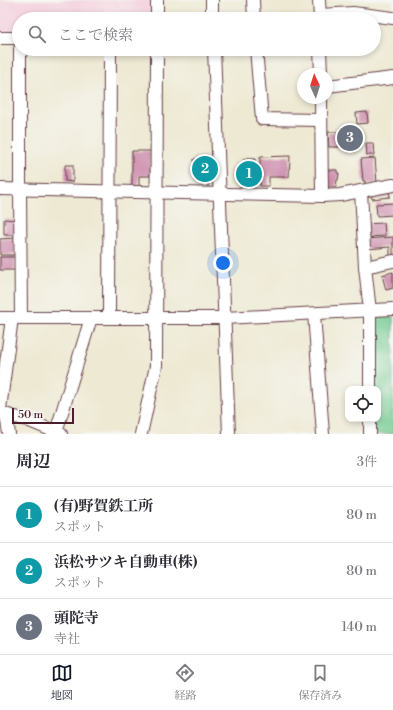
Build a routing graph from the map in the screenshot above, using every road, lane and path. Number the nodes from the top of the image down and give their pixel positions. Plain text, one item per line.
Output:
1 (158, 0) edge
2 (212, 0) edge
3 (253, 0) edge
4 (319, 0) edge
5 (158, 12) edge
6 (212, 12) edge
7 (254, 12) edge
8 (320, 12) edge
9 (381, 16) edge
10 (393, 18) edge
11 (0, 38) edge
12 (12, 38) edge
13 (20, 56) edge
14 (110, 56) edge
15 (158, 56) edge
16 (214, 56) edge
17 (257, 56) edge
18 (320, 56) edge
19 (321, 68) edge
20 (393, 78) edge
21 (333, 85) edge
22 (321, 104) edge
23 (321, 120) junction
24 (393, 185) edge
25 (0, 189) edge
26 (20, 190) junction
27 (361, 190) junction
28 (110, 192) junction
29 (157, 192) junction
30 (220, 194) junction
31 (322, 196) junction
32 (393, 261) edge
33 (365, 267) junction
34 (393, 309) edge
35 (370, 311) junction
36 (314, 314) junction
37 (11, 318) edge
38 (91, 318) junction
39 (109, 318) junction
40 (157, 318) junction
41 (225, 318) junction
42 (370, 386) edge
43 (2, 412) edge
44 (370, 422) edge
45 (58, 433) edge
46 (9, 434) edge
47 (141, 434) edge
48 (229, 434) edge
49 (323, 434) edge
50 (370, 434) edge

1 - 5 street
2 - 6 street
3 - 7 street
4 - 8 street
9 - 10 street
11 - 12 street
13 - 26 street
14 - 28 street
15 - 29 street
16 - 30 street
17 - 23 street
18 - 19 street
20 - 21 street
22 - 23 street
23 - 31 street
24 - 27 street
25 - 26 street
26 - 28 street
26 - 37 street
27 - 31 street
27 - 33 street
28 - 29 street
28 - 39 street
29 - 30 street
29 - 40 street
30 - 31 street
30 - 41 street
32 - 33 street
33 - 35 street
34 - 35 street
35 - 36 street
35 - 42 street
36 - 41 street
36 - 49 street
37 - 38 street
37 - 43 street
38 - 39 street
38 - 45 street
39 - 40 street
40 - 41 street
40 - 47 street
41 - 48 street
43 - 45 street
43 - 46 street
44 - 50 street

